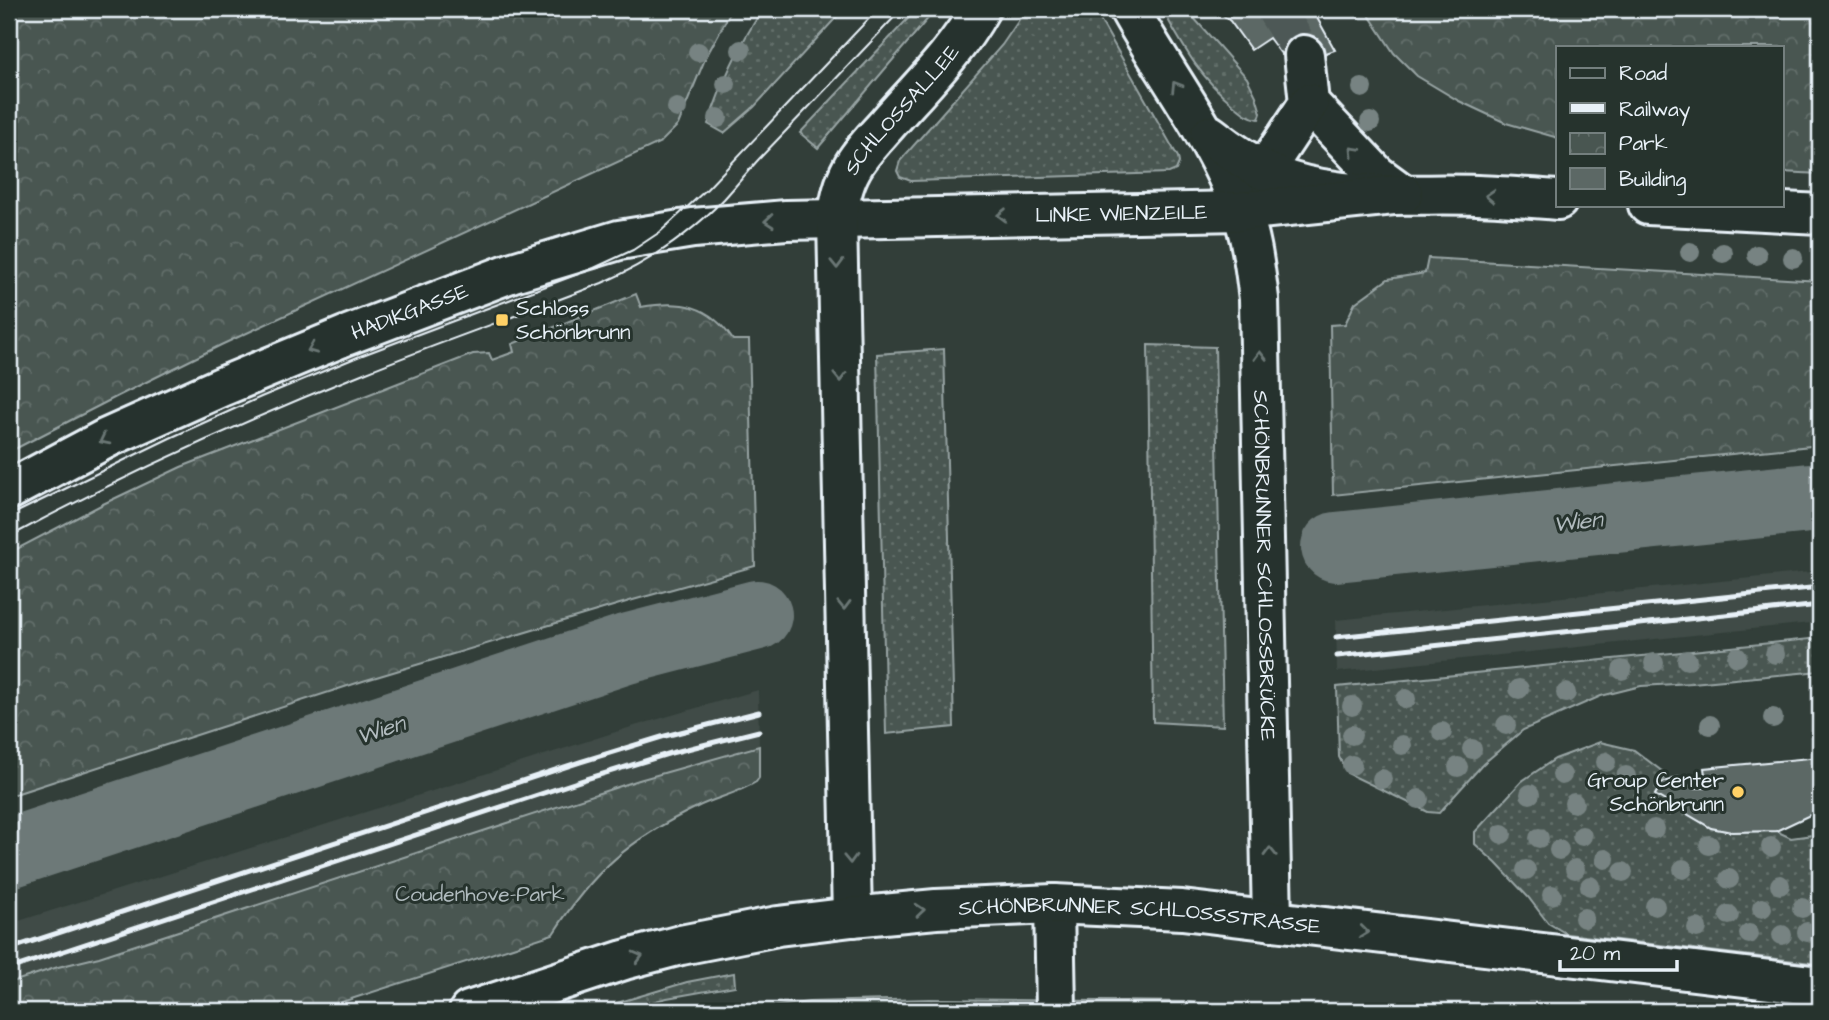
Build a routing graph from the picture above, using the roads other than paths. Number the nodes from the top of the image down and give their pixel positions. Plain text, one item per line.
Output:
1 (979, 9) edge
2 (1129, 9) edge
3 (1304, 55) tunnel mouth
4 (1309, 103) junction
5 (1203, 129) junction
6 (1264, 171) junction
7 (1403, 194) junction
8 (1556, 200) edge
9 (1665, 206) edge
10 (1242, 211) junction
11 (1820, 215) edge
12 (837, 219) junction
13 (9, 490) edge
14 (1054, 904) junction
15 (852, 917) junction
16 (1272, 921) junction
17 (1820, 986) edge
18 (469, 1011) edge
19 (1056, 1011) edge

1 - 12 main road, SCHLOSSALLEE
5 -> 2 main road
3 - 4 main road
4 - 6 main road
7 -> 4 main road
5 - 6 main road, LINKE WIENZEILE
5 - 10 main road
6 - 7 main road, LINKE WIENZEILE
6 - 10 main road
8 -> 7 main road, LINKE WIENZEILE
7 - 10 main road, LINKE WIENZEILE
9 - 11 main road
10 -> 12 main road, LINKE WIENZEILE
16 -> 10 main road, SCHÖNBRUNNER SCHLOSSBRÜCKE
12 -> 13 main road, HADIKGASSE
12 -> 15 main road
15 -> 14 main road, SCHÖNBRUNNER SCHLOSSSTRASSE
14 - 16 main road, SCHÖNBRUNNER SCHLOSSSTRASSE
14 - 19 main road
18 -> 15 main road, SCHÖNBRUNNER SCHLOSSSTRASSE
16 -> 17 main road, SCHÖNBRUNNER SCHLOSSSTRASSE

